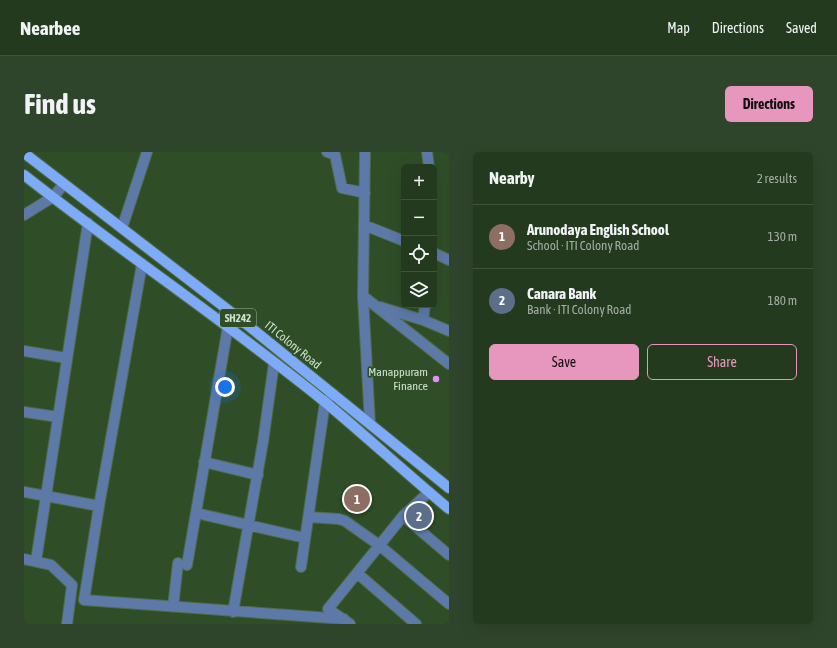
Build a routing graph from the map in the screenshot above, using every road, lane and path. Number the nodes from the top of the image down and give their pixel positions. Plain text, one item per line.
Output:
1 (147, 152) edge
2 (365, 152) edge
3 (428, 152) edge
4 (24, 153) edge
5 (334, 153) edge
6 (429, 164) edge
7 (24, 175) edge
8 (64, 184) junction
9 (364, 193) junction
10 (53, 197) junction
11 (24, 215) edge
12 (88, 222) junction
13 (364, 225) junction
14 (122, 228) junction
15 (401, 240) edge
16 (437, 254) edge
17 (449, 260) edge
18 (142, 264) junction
19 (363, 296) junction
20 (374, 305) junction
21 (425, 308) edge
22 (423, 320) junction
23 (228, 326) junction
24 (449, 331) edge
25 (24, 351) edge
26 (66, 358) junction
27 (274, 363) junction
28 (449, 364) edge
29 (333, 394) junction
30 (325, 402) junction
31 (24, 412) edge
32 (58, 417) junction
33 (370, 424) junction
34 (204, 462) junction
35 (258, 474) junction
36 (449, 488) edge
37 (24, 492) edge
38 (429, 492) junction
39 (46, 496) junction
40 (99, 506) junction
41 (449, 509) edge
42 (196, 513) junction
43 (403, 516) junction
44 (309, 517) junction
45 (249, 524) junction
46 (306, 538) junction
47 (379, 545) junction
48 (449, 555) edge
49 (24, 559) edge
50 (36, 561) junction
51 (301, 566) dead end
52 (357, 573) junction
53 (449, 604) edge
54 (173, 607) junction
55 (234, 612) junction
56 (347, 622) edge
57 (67, 624) edge
58 (416, 624) edge

1 - 14 street
2 - 9 street
3 - 6 street
4 - 8 main road, ITI Colony Road / SH242
5 - 9 street
7 - 10 main road, ITI Colony Road / SH242
8 - 10 street
8 - 14 main road, ITI Colony Road / SH242
9 - 13 street
10 - 11 street
10 - 12 main road, ITI Colony Road / SH242
12 - 18 main road, ITI Colony Road / SH242
12 - 26 street
13 - 15 street
13 - 19 street
14 - 29 main road, ITI Colony Road / SH242
16 - 17 street
18 - 23 main road, ITI Colony Road / SH242
18 - 40 street
19 - 20 street
19 - 33 street
20 - 22 street
20 - 28 street
21 - 22 street
22 - 24 street
23 - 27 main road, ITI Colony Road / SH242
23 - 34 street
25 - 26 street
26 - 32 street
27 - 30 main road, ITI Colony Road / SH242
27 - 35 street
29 - 30 street
29 - 33 main road, ITI Colony Road / SH242
30 - 38 main road, ITI Colony Road / SH242
30 - 44 street
31 - 32 street
32 - 39 street
33 - 36 main road, ITI Colony Road / SH242
34 - 35 street
34 - 42 street
35 - 45 street
37 - 39 street
38 - 41 main road, ITI Colony Road / SH242
38 - 43 street
39 - 40 street
39 - 50 street
40 - 54 street
42 - 45 street
42 - 54 street
43 - 47 street
43 - 48 street
44 - 46 street
44 - 47 street
45 - 46 street
45 - 55 street
46 - 51 street
47 - 52 street
47 - 53 street
49 - 50 street
50 - 57 street
52 - 56 street
52 - 58 street
54 - 55 street
55 - 56 street

